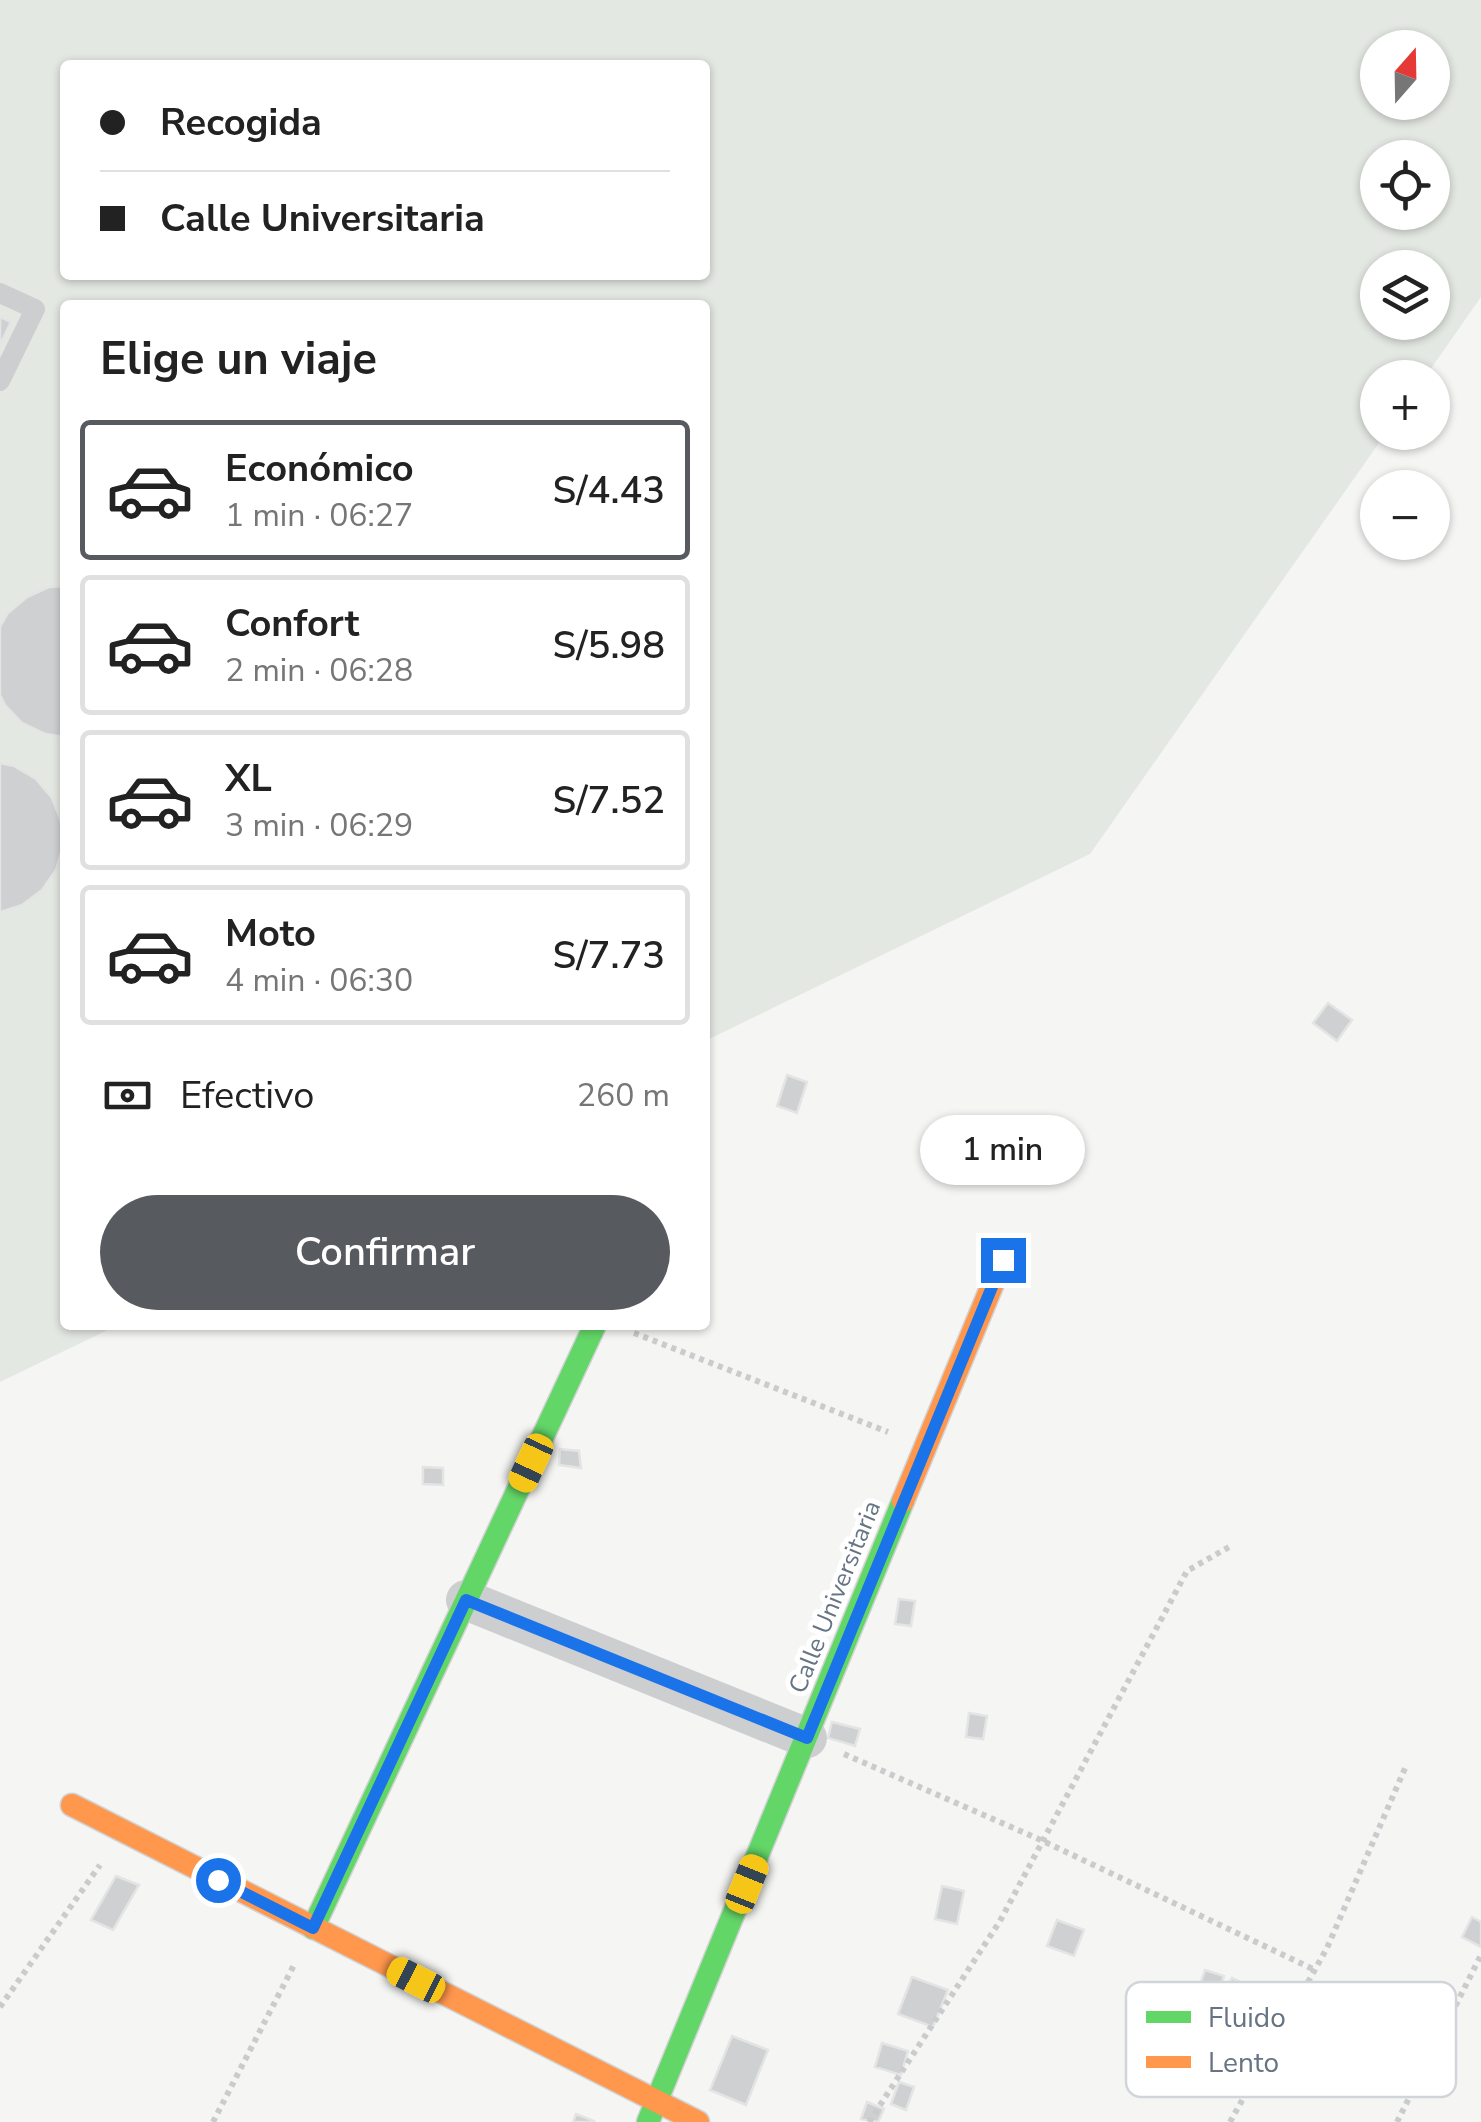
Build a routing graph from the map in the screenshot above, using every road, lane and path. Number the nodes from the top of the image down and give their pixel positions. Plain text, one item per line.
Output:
1 (0, 293) edge
2 (0, 381) edge
3 (1003, 1260) dead end
4 (593, 1330) edge
5 (630, 1332) dead end
6 (926, 1446) junction
7 (1228, 1547) dead end
8 (466, 1600) junction
9 (807, 1738) junction
10 (1406, 1766) dead end
11 (72, 1805) dead end
12 (123, 1831) junction
13 (1043, 1841) junction
14 (313, 1928) junction
15 (1481, 1955) edge
16 (1316, 1970) junction
17 (1309, 1982) edge
18 (1456, 2005) edge
19 (0, 2007) edge
20 (1244, 2097) edge
21 (1410, 2097) edge
22 (653, 2112) edge
23 (212, 2122) edge
24 (698, 2122) edge
25 (869, 2122) edge
26 (1230, 2122) edge
27 (1397, 2122) edge

1 - 2 lane
3 - 6 street, Calle Universitaria
4 - 8 street
5 - 6 path
6 - 9 street, Calle Universitaria
7 - 13 path
8 - 9 street
8 - 14 street
9 - 13 path
9 - 22 street, Calle Universitaria
10 - 16 path
11 - 12 street
12 - 14 street
12 - 19 path
13 - 16 path
13 - 25 path
14 - 22 street
14 - 23 path
15 - 18 path
16 - 17 path
20 - 26 path
21 - 27 path
22 - 24 street

